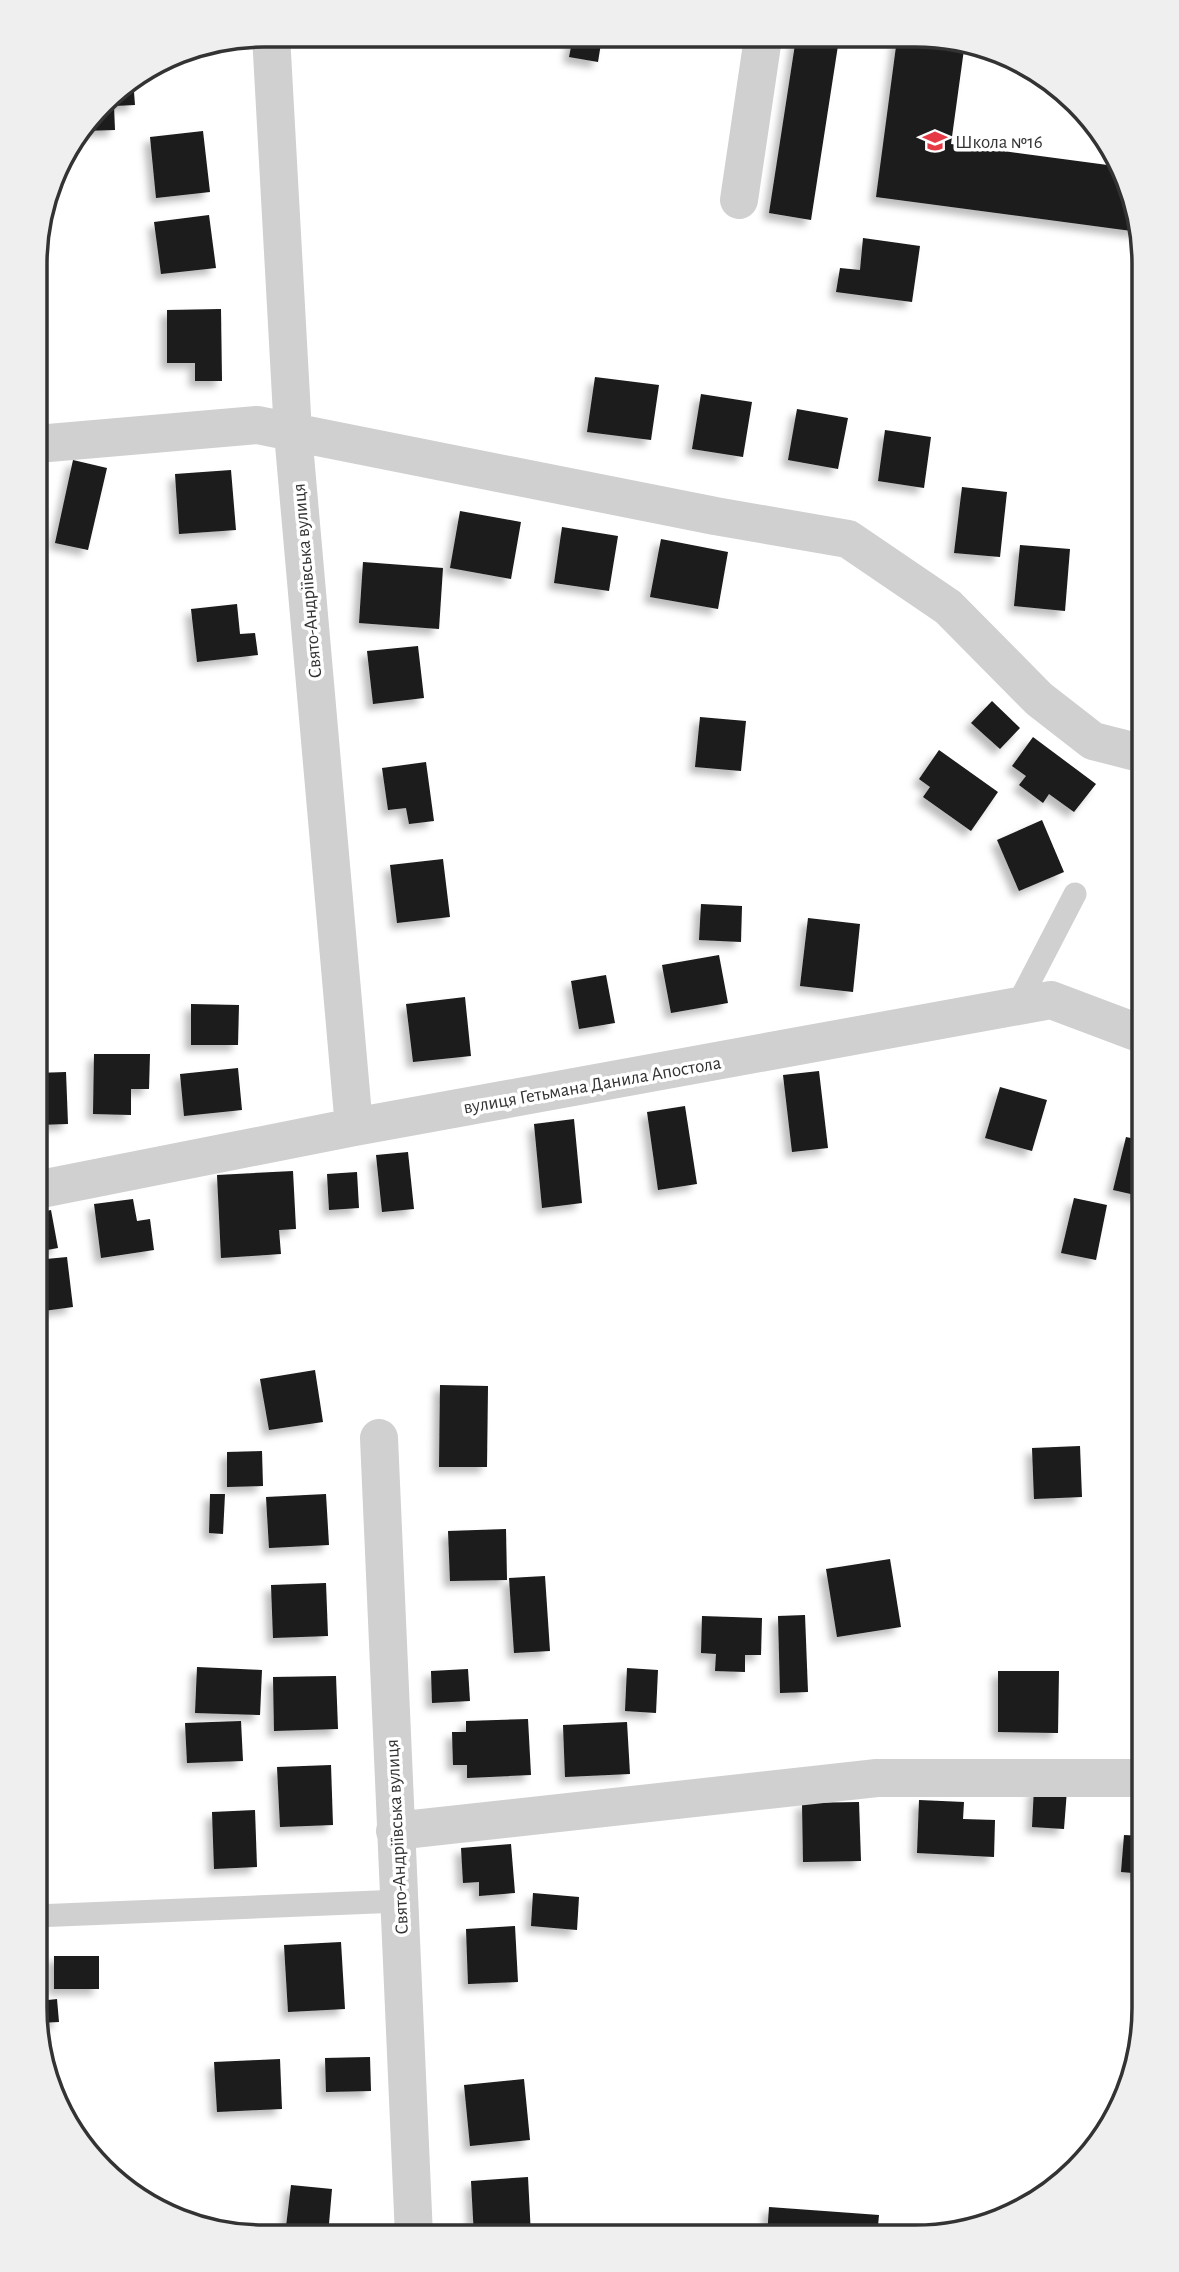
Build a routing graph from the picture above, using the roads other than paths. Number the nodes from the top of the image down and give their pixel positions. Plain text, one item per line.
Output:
1 (762, 47) edge
2 (272, 48) edge
3 (739, 200) dead end
4 (293, 433) junction
5 (47, 443) edge
6 (1132, 751) edge
7 (1075, 894) dead end
8 (1017, 1006) junction
9 (1132, 1030) edge
10 (354, 1127) junction
11 (47, 1189) edge
12 (379, 1438) dead end
13 (1131, 1778) edge
14 (395, 1830) junction
15 (400, 1901) junction
16 (47, 1916) edge
17 (414, 2225) edge

1 - 3 street
2 - 4 street, Свято-Андріївська вулиця
4 - 5 street
4 - 6 street
4 - 10 street, Свято-Андріївська вулиця
7 - 8 lane
8 - 9 street, вулиця Гетьмана Данила Апостола
8 - 10 street, вулиця Гетьмана Данила Апостола
10 - 11 street, вулиця Гетьмана Данила Апостола
12 - 14 street, Свято-Андріївська вулиця
13 - 14 street
14 - 15 street, Свято-Андріївська вулиця
15 - 16 lane
15 - 17 street, Свято-Андріївська вулиця

